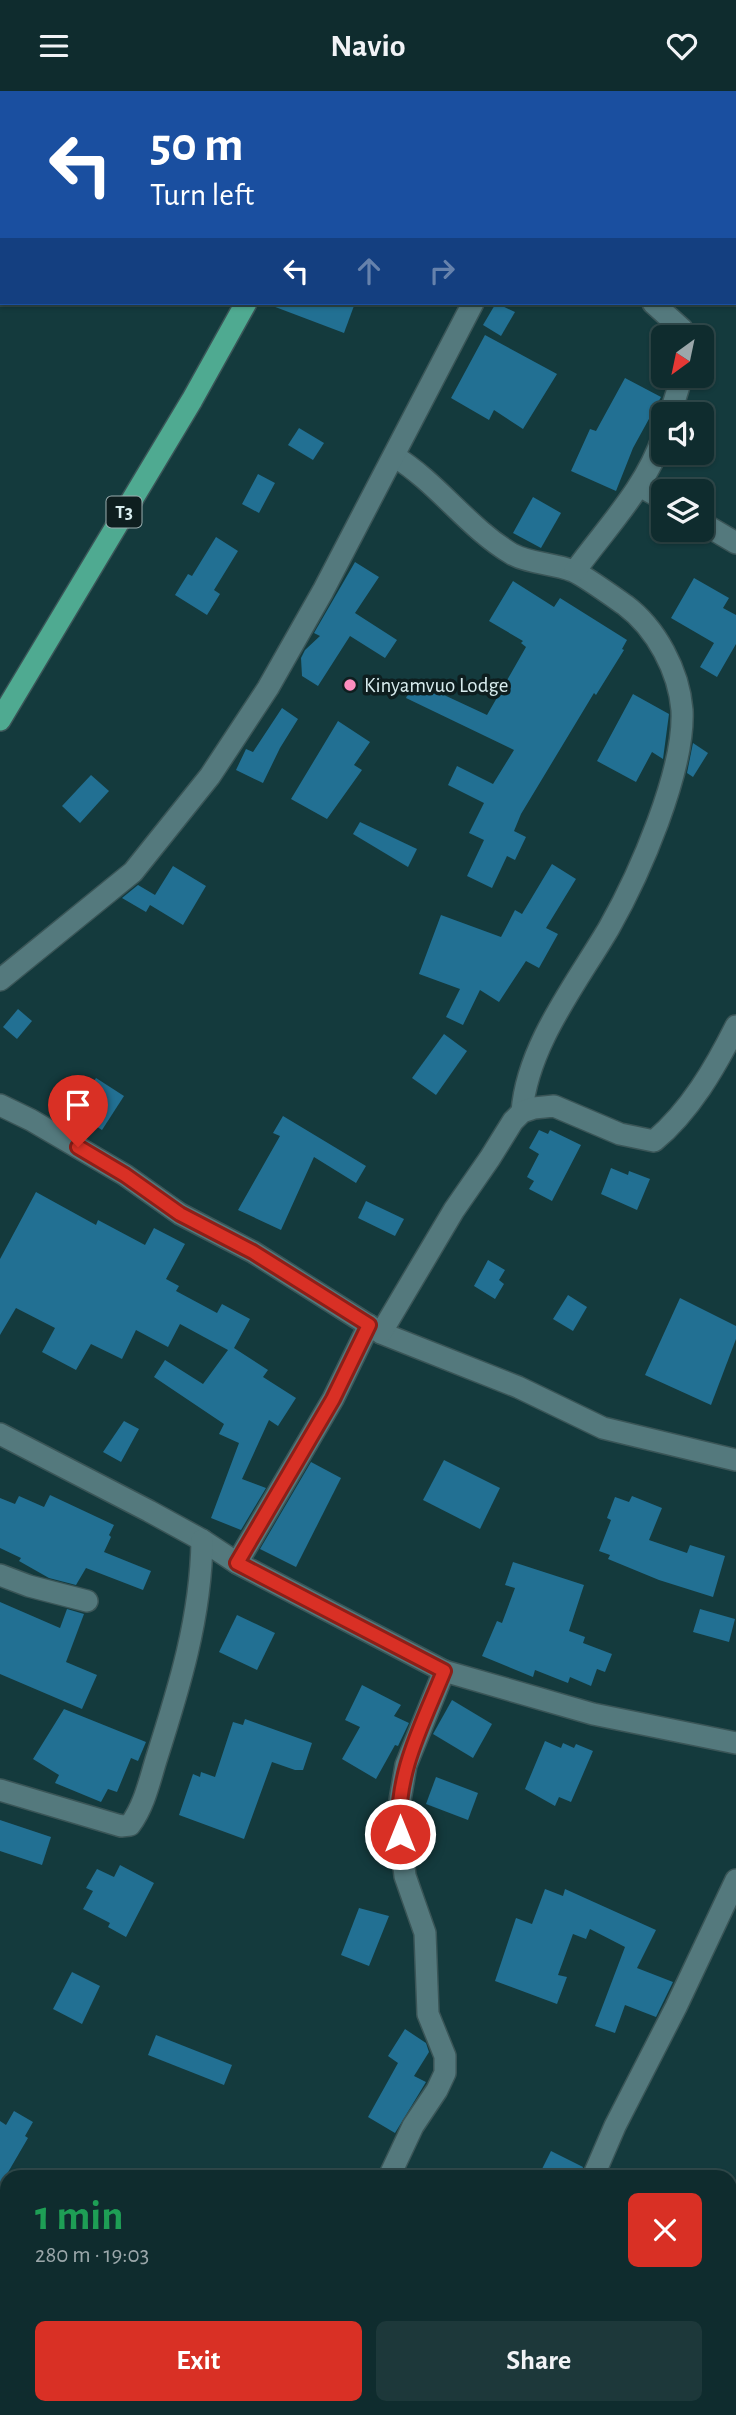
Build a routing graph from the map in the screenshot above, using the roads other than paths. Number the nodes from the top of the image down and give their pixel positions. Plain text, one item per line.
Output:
1 (245, 305) edge
2 (472, 305) edge
3 (655, 305) edge
4 (678, 325) edge
5 (394, 456) junction
6 (652, 465) edge
7 (640, 485) junction
8 (651, 492) edge
9 (714, 530) edge
10 (736, 543) edge
11 (575, 571) junction
12 (0, 720) edge
13 (0, 980) edge
14 (736, 1026) edge
15 (0, 1105) edge
16 (522, 1112) junction
17 (375, 1329) junction
18 (0, 1433) edge
19 (736, 1460) edge
20 (202, 1540) junction
21 (237, 1563) junction
22 (0, 1575) edge
23 (87, 1601) dead end
24 (444, 1671) junction
25 (736, 1743) edge
26 (0, 1790) edge
27 (736, 1880) edge
28 (392, 2170) edge
29 (596, 2170) edge

1 - 12 highway, T3
2 - 5 street
3 - 4 street
5 - 11 street
5 - 13 street
6 - 7 street
7 - 8 street
7 - 11 street
9 - 10 street
11 - 16 street
14 - 16 street
15 - 17 street
16 - 17 street
17 - 19 street
17 - 21 street
18 - 20 street
20 - 21 street
20 - 26 street
21 - 24 street
22 - 23 street
24 - 25 street
24 - 28 street
27 - 29 street

